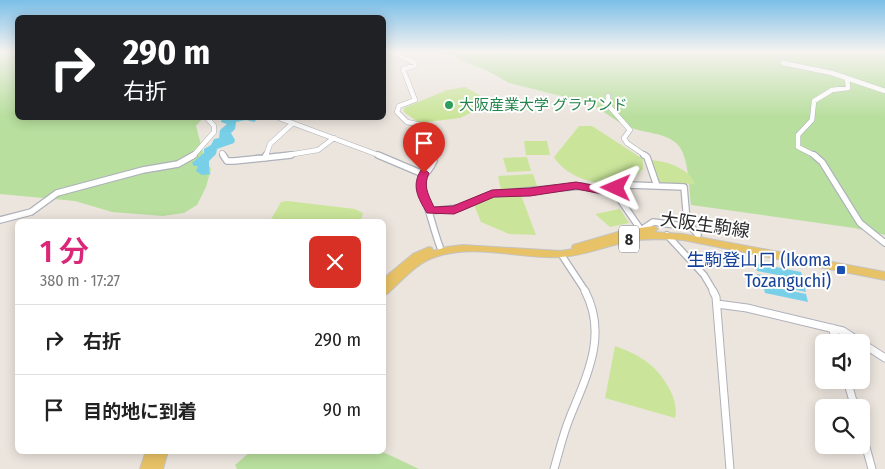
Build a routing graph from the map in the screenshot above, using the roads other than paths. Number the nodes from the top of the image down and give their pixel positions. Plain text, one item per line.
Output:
1 (404, 73) edge
2 (832, 73) edge
3 (847, 78) junction
4 (885, 91) edge
5 (608, 96) dead end
6 (209, 120) edge
7 (285, 120) edge
8 (293, 123) junction
9 (334, 138) junction
10 (222, 153) dead end
11 (264, 158) junction
12 (423, 174) junction
13 (657, 186) junction
14 (603, 191) junction
15 (430, 211) junction
16 (0, 220) edge
17 (691, 227) junction
18 (641, 230) junction
19 (667, 235) junction
20 (698, 235) junction
21 (885, 243) edge
22 (440, 247) junction
23 (561, 254) junction
24 (885, 271) edge
25 (885, 276) edge
26 (386, 281) edge
27 (386, 289) edge
28 (718, 304) junction
29 (832, 328) junction
30 (834, 334) edge
31 (885, 358) edge
32 (151, 454) edge
33 (161, 454) edge
34 (868, 454) edge
35 (146, 469) edge
36 (157, 469) edge
37 (554, 469) edge
38 (730, 469) edge
39 (872, 469) edge

1 - 12 street
2 - 3 street
3 - 4 street
3 - 21 street
5 - 13 street
6 - 16 street
7 - 8 street
8 - 9 street
8 - 11 street
9 - 11 street
9 - 12 street
10 - 11 street
12 - 15 street
13 - 14 street
13 - 17 street
14 - 15 street
14 - 18 street
15 - 22 street
17 - 18 street
17 - 20 street
18 - 20 main road, 大阪生駒線 / 8
18 - 22 main road, 大阪生駒線 / 8
19 - 23 main road, 大阪生駒線 / 8
19 - 25 main road, 大阪生駒線 / 8
19 - 28 street
20 - 24 main road, 大阪生駒線 / 8
22 - 26 main road, 大阪生駒線 / 8
23 - 27 main road, 大阪生駒線 / 8
23 - 37 street
28 - 29 street
28 - 38 street
29 - 30 street
29 - 31 street
32 - 35 main road
33 - 36 main road
34 - 39 street

